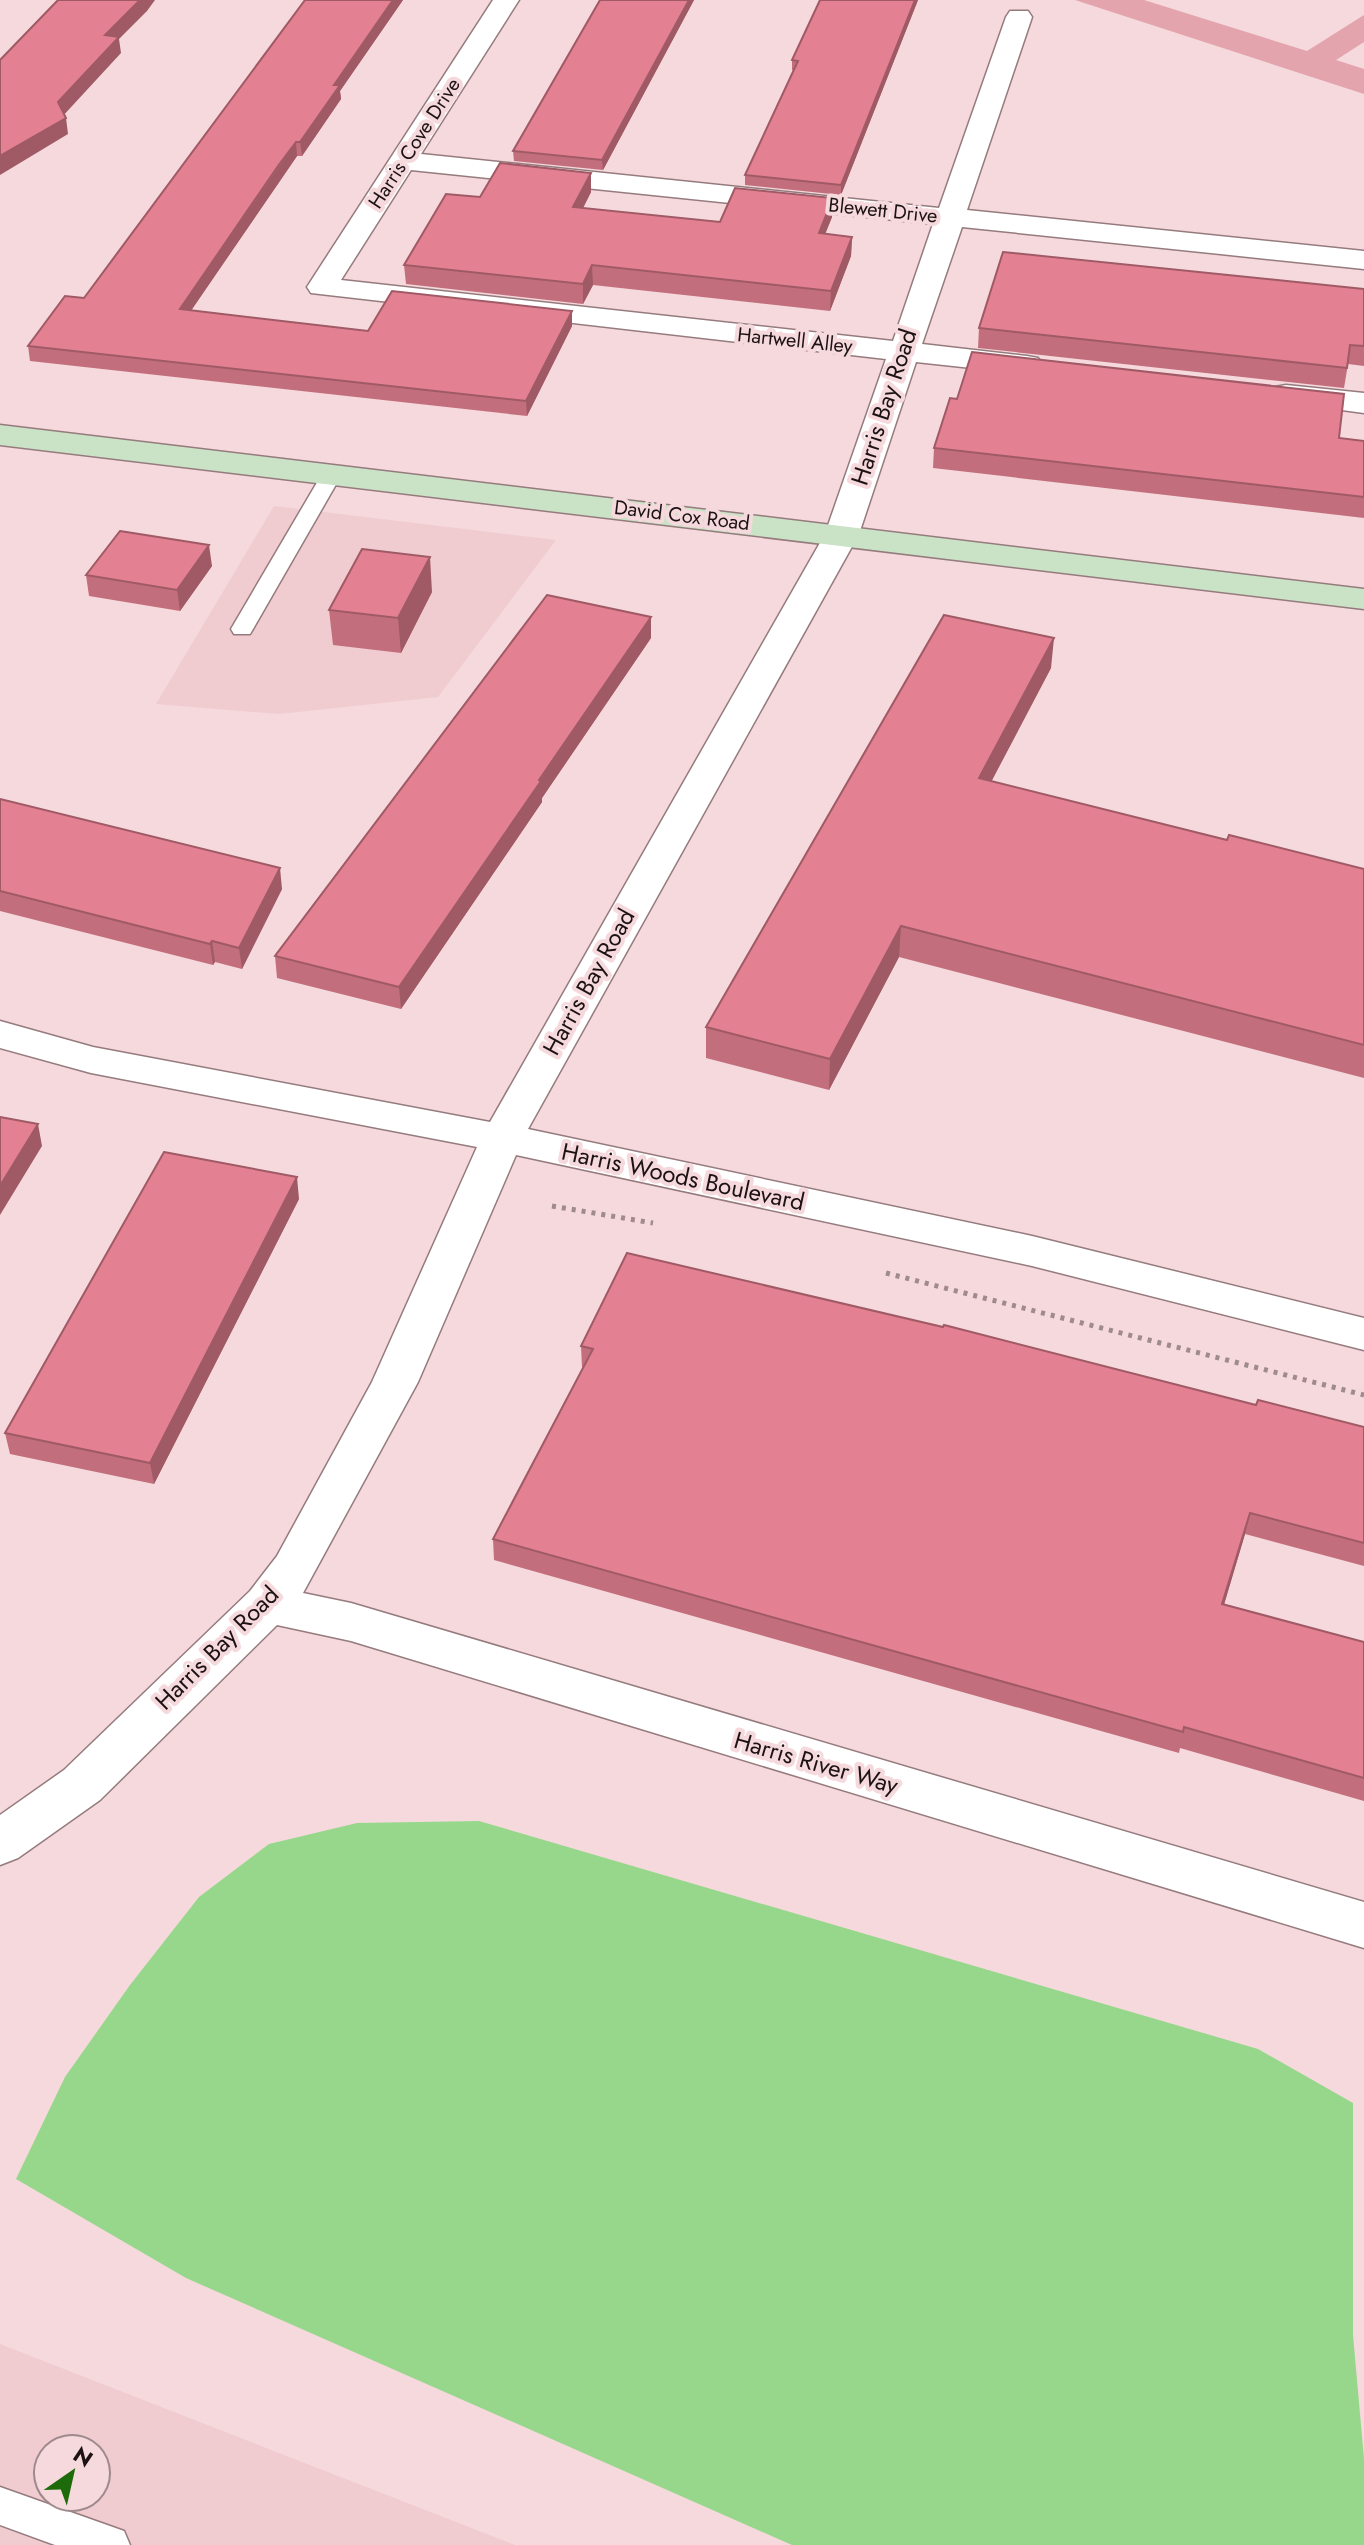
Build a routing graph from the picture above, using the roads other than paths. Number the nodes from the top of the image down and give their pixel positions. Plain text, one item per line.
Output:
1 (506, 0) edge
2 (1019, 17) dead end
3 (403, 161) junction
4 (949, 217) junction
5 (1364, 260) edge
6 (322, 287) joint
7 (902, 352) junction
8 (1050, 368) edge
9 (1254, 391) edge
10 (1364, 403) edge
11 (0, 435) edge
12 (332, 474) junction
13 (842, 534) junction
14 (1364, 599) edge
15 (242, 629) dead end
16 (0, 1034) edge
17 (502, 1138) junction
18 (1364, 1334) edge
19 (267, 1604) junction
20 (0, 1843) edge
21 (1364, 1925) edge
22 (0, 2506) edge
23 (110, 2545) edge

1 - 3 street, Harris Cove Drive
2 - 4 street, Harris Bay Road
3 - 4 street, Blewett Drive
3 - 6 street, Harris Cove Drive
4 - 5 street, Blewett Drive
4 - 7 street, Harris Bay Road
6 - 7 street, Hartwell Alley
7 - 8 street, Hartwell Alley
7 - 13 street, Harris Bay Road
9 - 10 street
11 - 12 main road, David Cox Road
12 - 13 main road, David Cox Road
12 - 15 lane
13 - 14 main road, David Cox Road
13 - 17 street, Harris Bay Road
16 - 17 street, Harris Woods Boulevard
17 - 18 street, Harris Woods Boulevard
17 - 19 street, Harris Bay Road
19 - 20 street, Harris Bay Road
19 - 21 street, Harris River Way
22 - 23 lane

